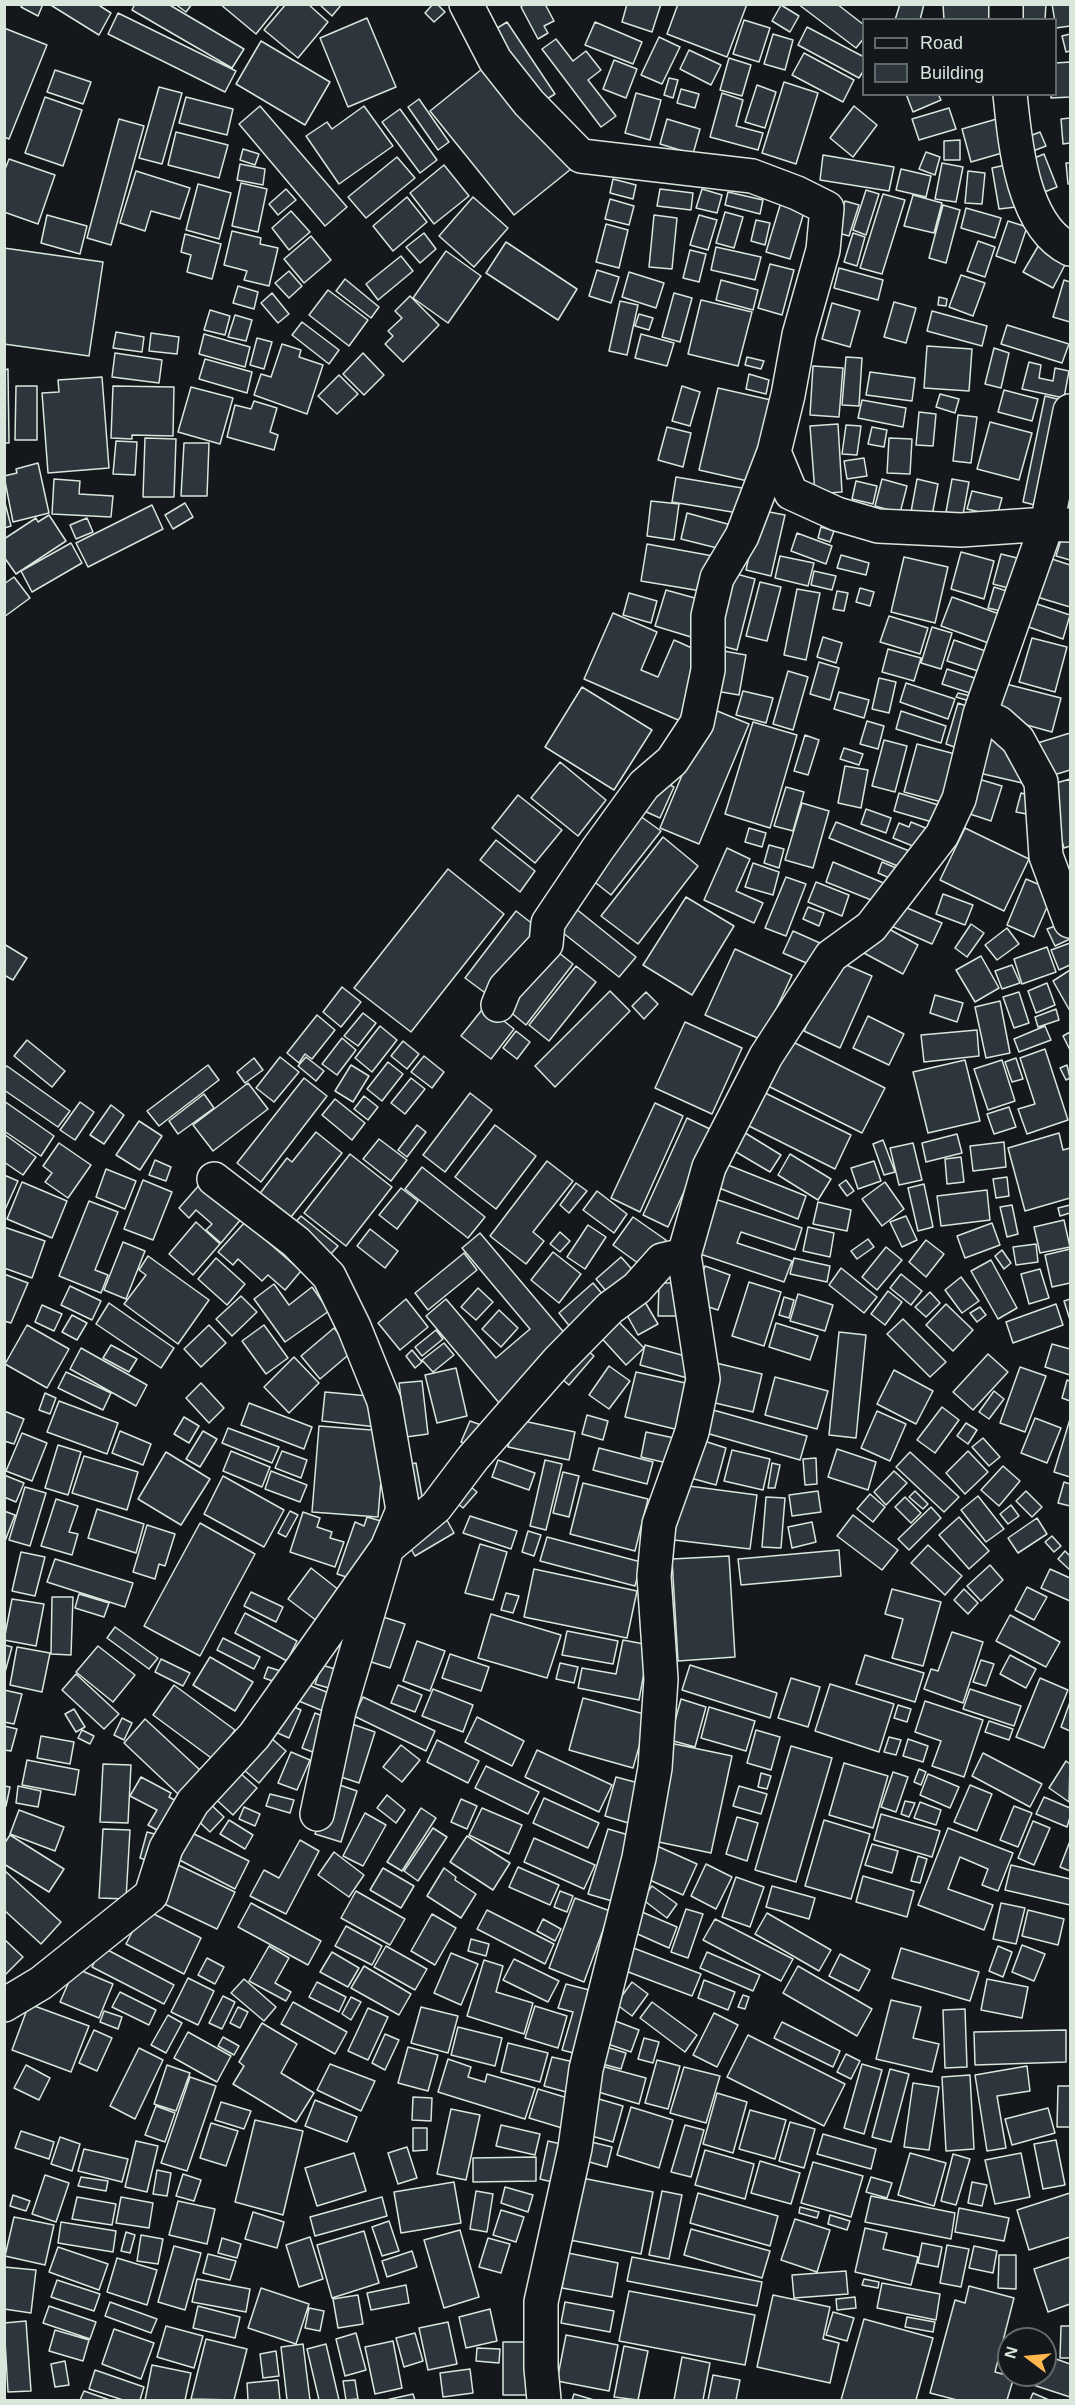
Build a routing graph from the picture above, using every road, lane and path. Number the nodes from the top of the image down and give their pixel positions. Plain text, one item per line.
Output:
1 (466, 4) edge
2 (1010, 96) edge
3 (1071, 249) edge
4 (1071, 411) edge
5 (774, 452) junction
6 (1059, 524) edge
7 (980, 714) junction
8 (1071, 921) edge
9 (498, 1005) dead end
10 (214, 1179) dead end
11 (684, 1255) junction
12 (387, 1548) junction
13 (317, 1814) dead end
14 (4, 2005) edge
15 (544, 2400) edge

1 - 5 street
2 - 3 street
4 - 6 street
5 - 6 street
5 - 9 street
6 - 7 street
7 - 8 street
7 - 11 street
10 - 12 street
11 - 12 street
11 - 15 street
12 - 13 street
12 - 14 street

